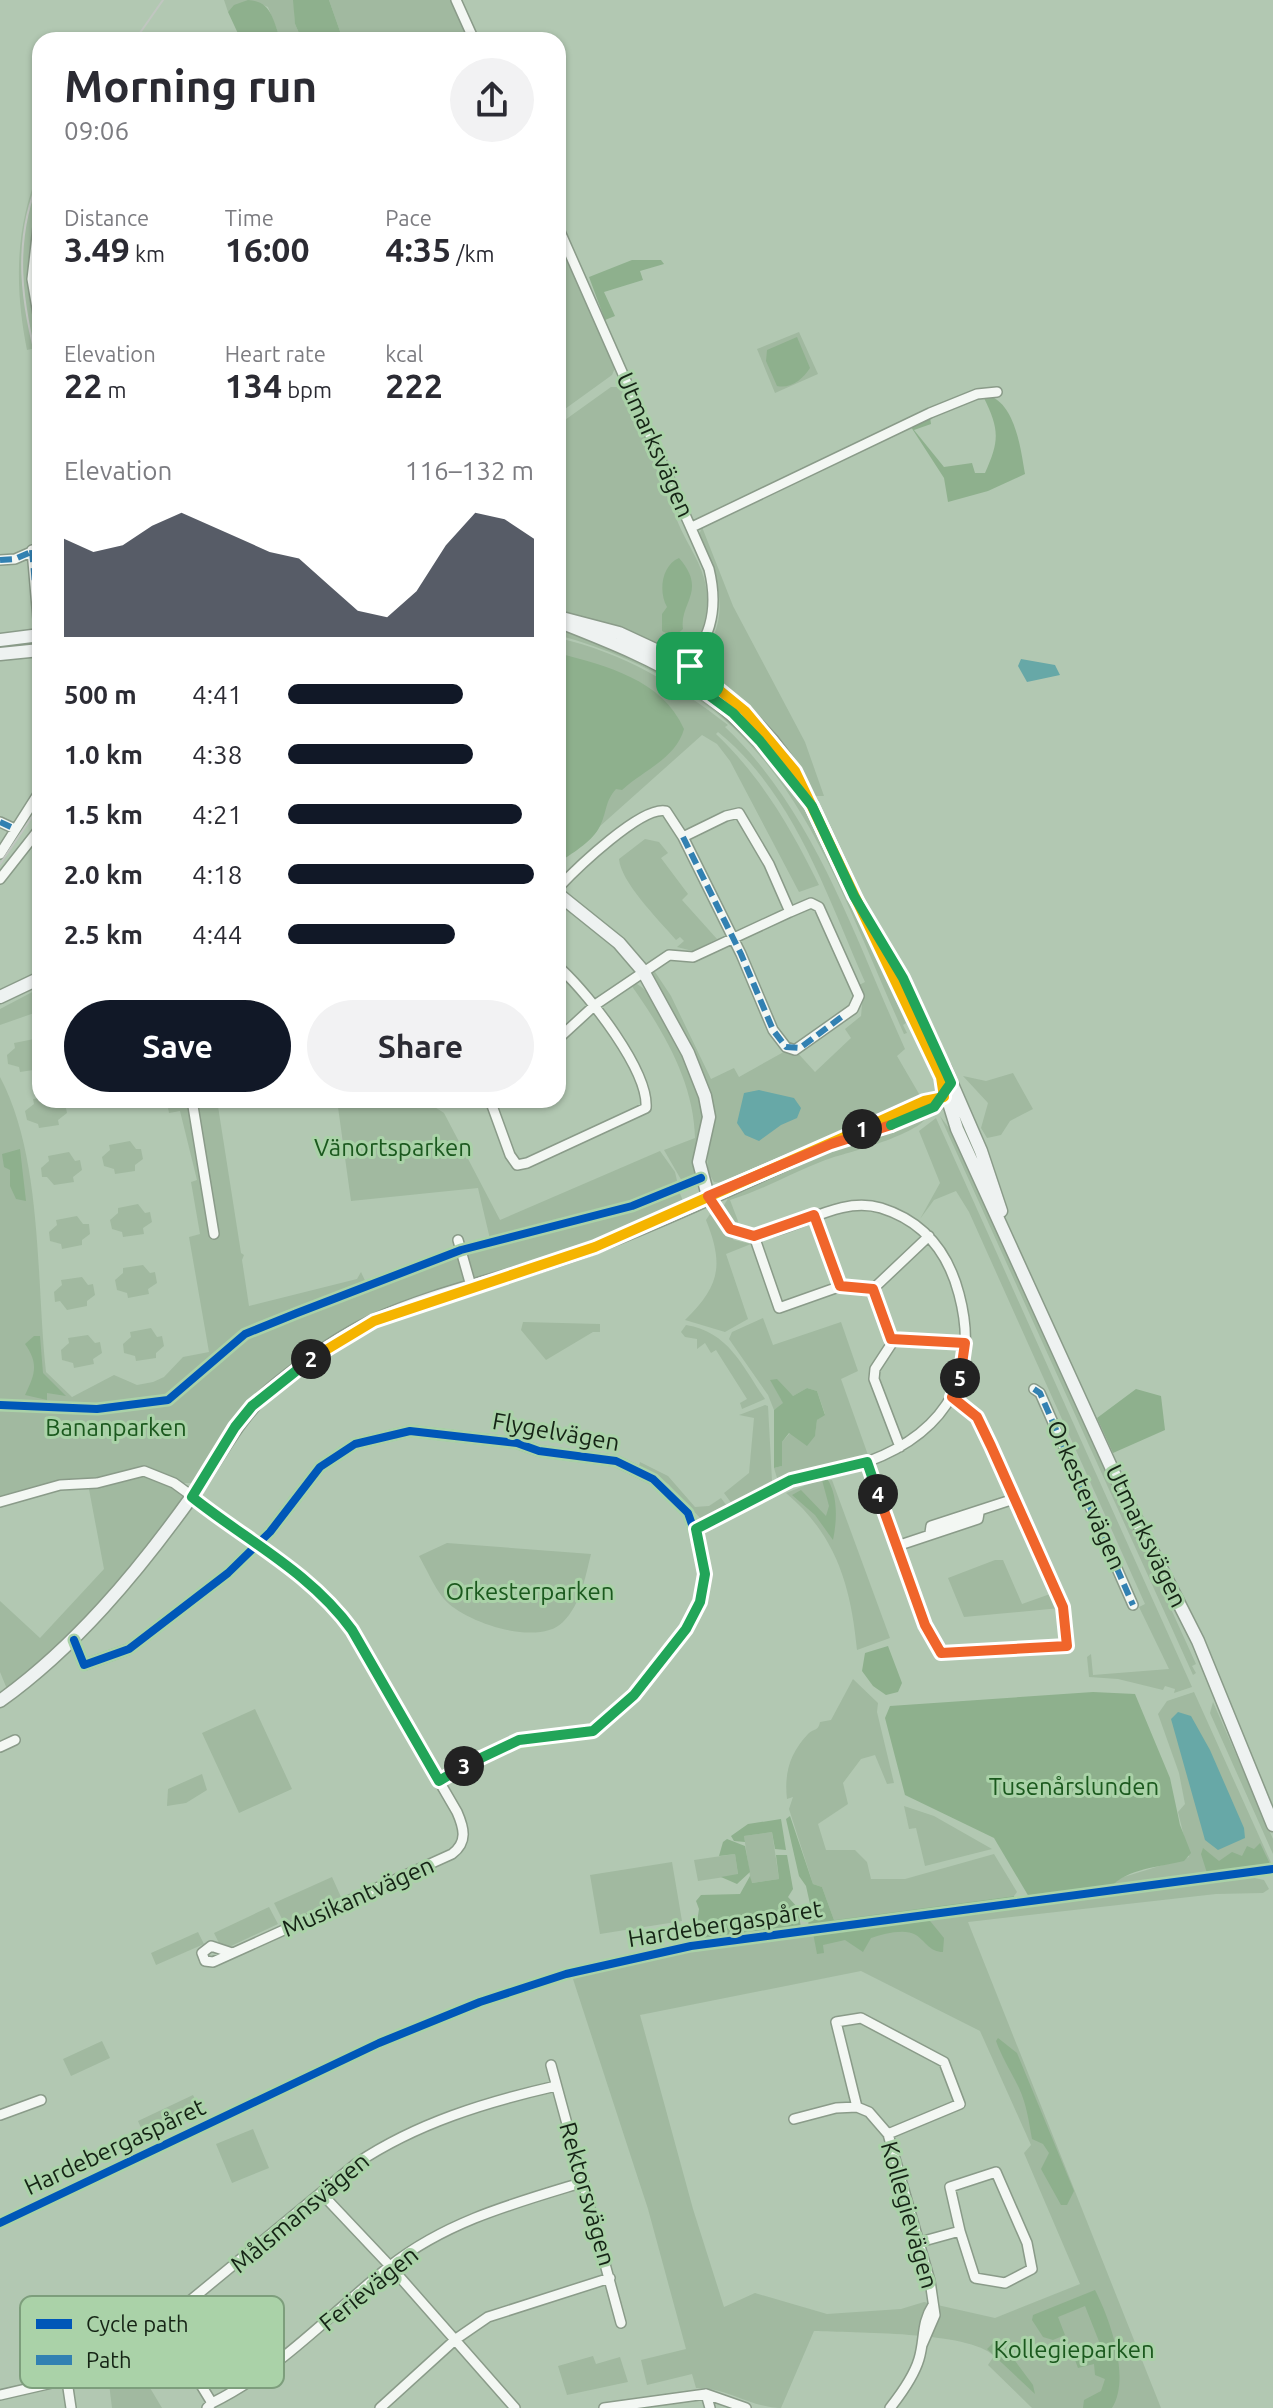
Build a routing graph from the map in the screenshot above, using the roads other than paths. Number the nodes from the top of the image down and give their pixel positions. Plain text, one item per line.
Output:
1 (456, 0) edge
2 (470, 32) edge
3 (566, 245) edge
4 (997, 392) dead end
5 (692, 527) junction
6 (32, 551) edge
7 (0, 560) edge
8 (566, 623) edge
9 (32, 636) edge
10 (0, 640) edge
11 (32, 651) edge
12 (0, 654) edge
13 (686, 671) junction
14 (32, 803) edge
15 (0, 822) edge
16 (15, 829) junction
17 (683, 837) junction
18 (32, 838) edge
19 (0, 854) edge
20 (0, 879) edge
21 (566, 884) edge
22 (854, 896) junction
23 (566, 898) edge
24 (790, 912) junction
25 (734, 939) junction
26 (643, 971) junction
27 (566, 974) edge
28 (32, 982) edge
29 (0, 997) edge
30 (595, 1005) junction
31 (566, 1032) edge
32 (951, 1083) junction
33 (944, 1097) junction
34 (934, 1107) junction
35 (193, 1108) edge
36 (493, 1108) edge
37 (957, 1129) junction
38 (831, 1144) junction
39 (992, 1183) junction
40 (708, 1196) junction
41 (814, 1215) junction
42 (214, 1234) dead end
43 (754, 1236) junction
44 (929, 1236) junction
45 (458, 1240) dead end
46 (1013, 1249) junction
47 (471, 1286) junction
48 (840, 1286) junction
49 (873, 1289) junction
50 (891, 1339) junction
51 (965, 1343) junction
52 (1034, 1389) dead end
53 (952, 1397) junction
54 (900, 1447) junction
55 (867, 1462) junction
56 (192, 1497) junction
57 (1014, 1499) junction
58 (0, 1502) edge
59 (696, 1529) junction
60 (259, 1544) junction
61 (897, 1546) junction
62 (1133, 1605) dead end
63 (74, 1640) junction
64 (0, 1701) edge
65 (15, 1740) dead end
66 (0, 1747) edge
67 (439, 1781) junction
68 (1273, 1825) edge
69 (232, 1953) dead end
70 (551, 2065) dead end
71 (556, 2086) junction
72 (41, 2100) dead end
73 (857, 2107) junction
74 (0, 2115) edge
75 (794, 2119) dead end
76 (888, 2134) junction
77 (584, 2182) junction
78 (321, 2193) junction
79 (960, 2231) junction
80 (920, 2242) junction
81 (390, 2266) junction
82 (610, 2278) junction
83 (196, 2296) edge
84 (621, 2323) dead end
85 (456, 2339) junction
86 (284, 2358) edge
87 (40, 2388) edge
88 (68, 2388) edge
89 (200, 2388) edge
90 (238, 2388) edge
91 (706, 2394) junction
92 (0, 2395) edge
93 (210, 2406) edge
94 (71, 2408) edge
95 (380, 2408) edge
96 (515, 2408) edge
97 (604, 2408) edge
98 (710, 2408) edge
99 (746, 2408) edge
100 (891, 2408) edge

1 - 2 street
3 - 5 street, Utmarksvägen
4 - 5 street
5 - 13 street, Utmarksvägen
6 - 7 street
8 - 13 main road
9 - 10 main road
11 - 12 main road
13 - 22 main road, Utmarksvägen
14 - 16 street
15 - 16 street
16 - 19 street
17 - 21 street
17 - 24 street
17 - 25 street
18 - 20 street
22 - 32 main road, Utmarksvägen
22 - 33 main road, Utmarksvägen
23 - 26 main road
24 - 25 street
24 - 25 street
25 - 26 street
26 - 30 street
26 - 40 main road
27 - 30 street
28 - 29 main road
30 - 31 street
30 - 36 street
32 - 33 main road
32 - 39 main road, Utmarksvägen
33 - 34 main road
33 - 37 main road, Utmarksvägen
33 - 38 main road
33 - 39 main road
34 - 37 main road
34 - 38 main road
35 - 42 street
37 - 46 main road, Utmarksvägen
38 - 40 main road
39 - 46 main road, Utmarksvägen
40 - 43 street
40 - 47 main road
41 - 43 street
41 - 44 street
41 - 48 street
43 - 48 street
44 - 49 street
44 - 51 street
45 - 47 street
46 - 68 main road, Utmarksvägen
47 - 56 main road
48 - 49 street
49 - 50 street
50 - 51 street
50 - 54 street
51 - 53 street
52 - 62 street, Orkestervägen
53 - 54 street
53 - 57 street
54 - 55 street
55 - 59 street
55 - 61 street
56 - 58 street, Musikantvägen
56 - 60 street, Musikantvägen
56 - 63 main road
57 - 61 street
57 - 61 street
59 - 60 street, Flygelvägen
59 - 67 street, Flygelvägen
60 - 63 street, Flygelvägen
60 - 67 street, Musikantvägen
63 - 64 main road
65 - 66 street
67 - 69 street, Musikantvägen
70 - 71 street, Rektorsvägen
71 - 77 street, Rektorsvägen
71 - 78 street, Målsmansvägen
72 - 74 street
73 - 75 street
73 - 76 street, Kollegievägen
73 - 76 street
76 - 80 street, Kollegievägen
77 - 81 street, Ferievägen
77 - 82 street, Rektorsvägen
78 - 81 street
78 - 83 street, Målsmansvägen
79 - 79 street
79 - 80 street
80 - 100 street, Kollegievägen
81 - 85 street
81 - 86 street, Ferievägen
82 - 84 street, Rektorsvägen
82 - 85 street
85 - 95 street
85 - 96 street
87 - 92 street, Målsmansvägen
88 - 94 street
89 - 93 street
90 - 93 street, Ferievägen
91 - 97 street
91 - 98 street
91 - 99 street

